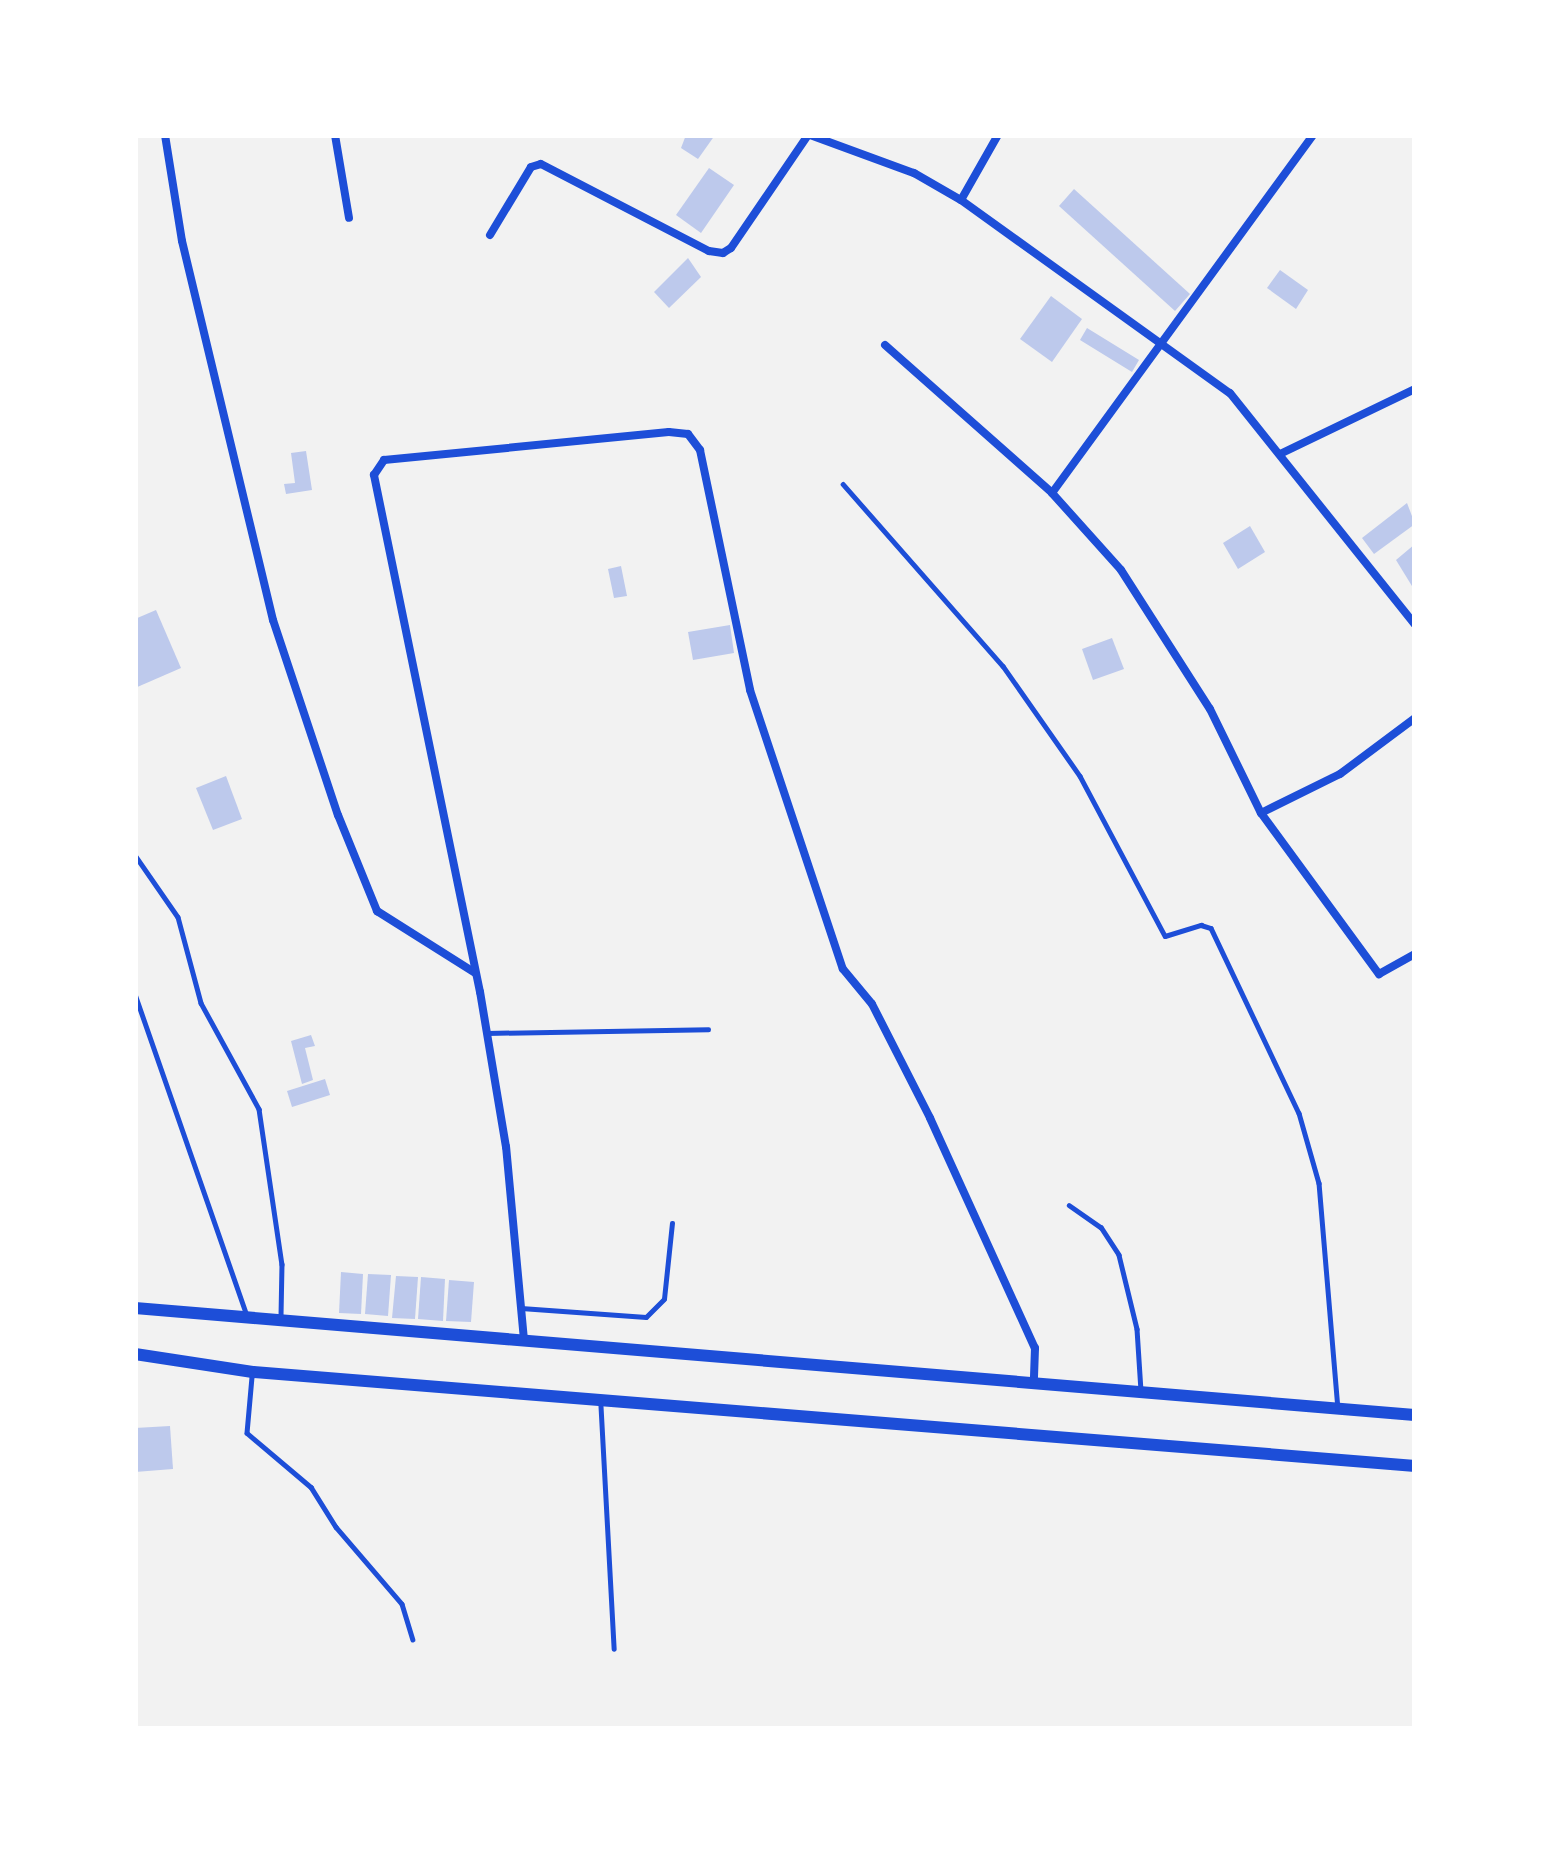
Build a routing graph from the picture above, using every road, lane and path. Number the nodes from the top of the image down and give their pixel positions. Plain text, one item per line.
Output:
1 (165, 135) edge
2 (335, 135) edge
3 (809, 135) edge
4 (998, 135) edge
5 (1313, 135) edge
6 (961, 200) junction
7 (349, 218) dead end
8 (490, 235) dead end
9 (1162, 344) junction
10 (885, 345) dead end
11 (1415, 388) edge
12 (1280, 454) junction
13 (844, 484) dead end
14 (1052, 494) junction
15 (1411, 611) edge
16 (1415, 625) edge
17 (1415, 718) edge
18 (1261, 812) junction
19 (135, 856) edge
20 (1415, 954) edge
21 (477, 974) junction
22 (135, 994) edge
23 (708, 1029) dead end
24 (487, 1034) junction
25 (1069, 1205) dead end
26 (671, 1222) dead end
27 (135, 1308) edge
28 (521, 1308) junction
29 (247, 1318) junction
30 (281, 1321) junction
31 (524, 1341) junction
32 (135, 1354) edge
33 (253, 1372) junction
34 (1034, 1382) junction
35 (1141, 1391) junction
36 (601, 1400) junction
37 (1338, 1408) junction
38 (1415, 1415) edge
39 (1415, 1466) edge
40 (413, 1640) dead end
41 (614, 1649) dead end

1 - 21 street
2 - 7 street
3 - 6 street
3 - 8 street
4 - 6 street
5 - 9 street
6 - 9 street
9 - 12 street
9 - 14 street
10 - 14 street
11 - 12 street
12 - 15 street
13 - 37 lane
14 - 18 street
15 - 16 street
17 - 18 street
18 - 20 street
19 - 30 lane
21 - 24 street
21 - 34 street
22 - 29 lane
23 - 24 lane
24 - 28 street
25 - 35 lane
26 - 28 lane
27 - 29 main road
28 - 31 street
29 - 30 main road
30 - 31 main road
31 - 34 main road
32 - 33 main road
33 - 36 main road
33 - 40 lane
34 - 35 main road
35 - 37 main road
36 - 39 main road
36 - 41 lane
37 - 38 main road

